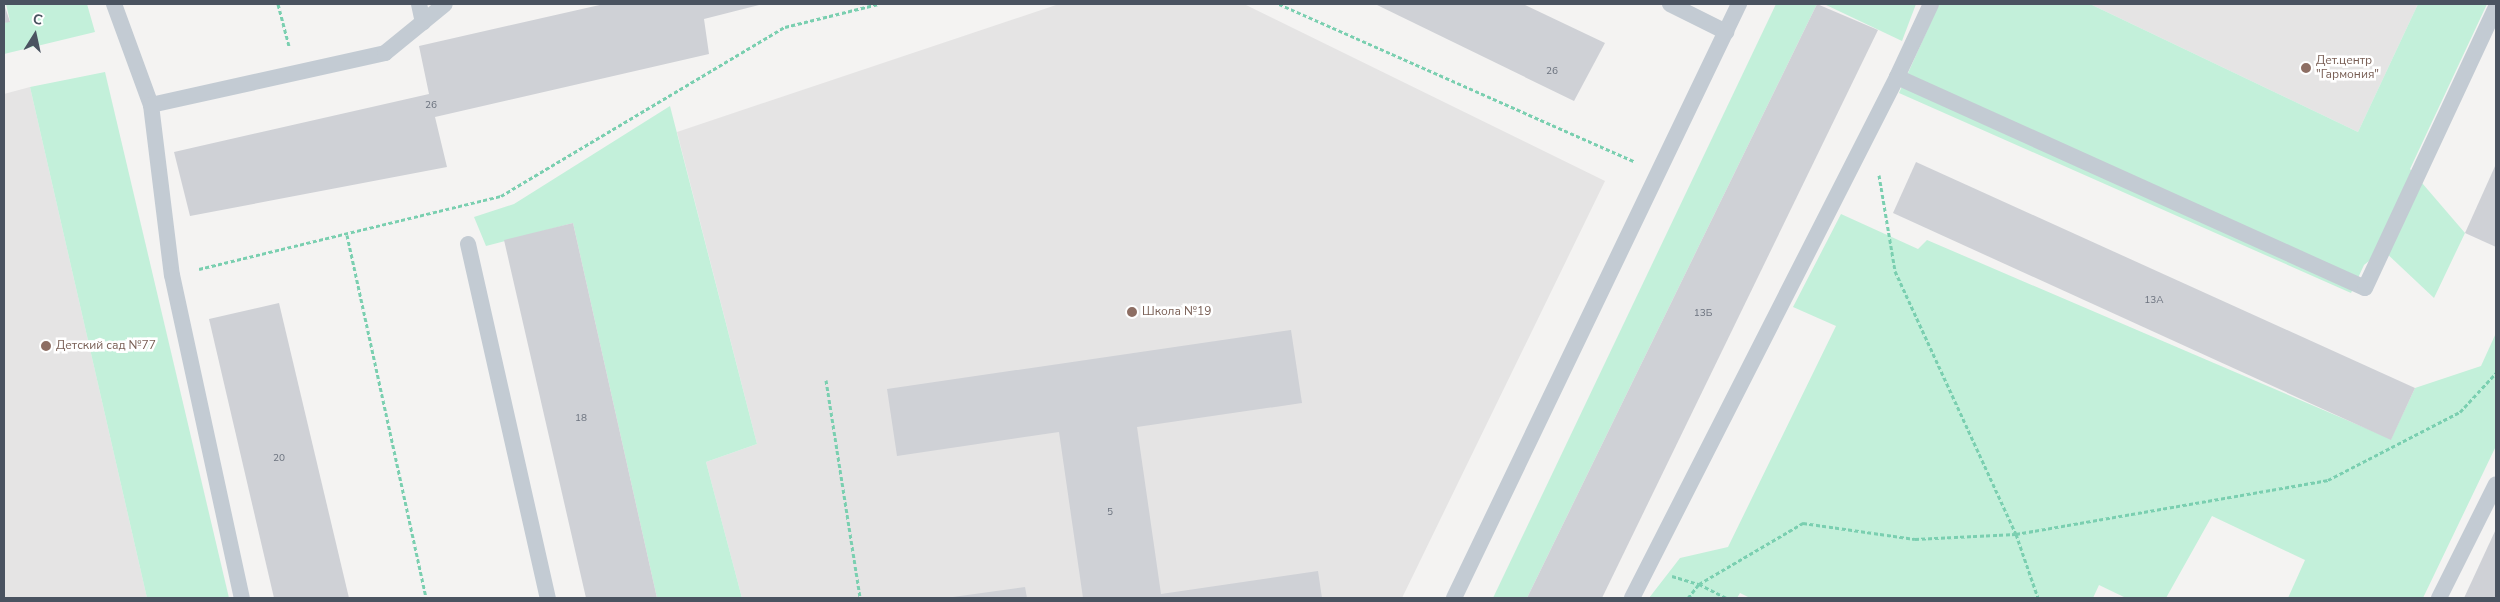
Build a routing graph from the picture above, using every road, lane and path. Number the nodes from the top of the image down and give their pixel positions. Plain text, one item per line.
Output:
1 (114, 4) edge
2 (278, 4) edge
3 (419, 4) edge
4 (445, 4) edge
5 (878, 4) edge
6 (1279, 4) edge
7 (1670, 4) edge
8 (1739, 4) edge
9 (1931, 4) edge
10 (2496, 7) edge
11 (423, 23) junction
12 (1726, 32) junction
13 (295, 74) junction
14 (1897, 77) junction
15 (151, 104) junction
16 (1871, 130) junction
17 (1661, 173) junction
18 (346, 235) junction
19 (468, 244) dead end
20 (172, 275) junction
21 (2496, 373) edge
22 (826, 380) dead end
23 (2496, 484) edge
24 (2016, 534) junction
25 (1646, 569) junction
26 (1699, 584) junction
27 (242, 598) edge
28 (426, 598) edge
29 (548, 598) edge
30 (860, 598) edge
31 (1454, 598) edge
32 (1632, 598) edge
33 (1688, 598) edge
34 (1726, 598) edge
35 (2038, 598) edge
36 (2440, 598) edge

1 - 15 lane
2 - 13 path
3 - 11 lane
4 - 11 lane
5 - 18 path
6 - 17 path
7 - 12 lane
8 - 12 lane
9 - 14 lane
10 - 14 lane
11 - 13 lane
12 - 17 lane
13 - 15 lane
14 - 16 lane
15 - 20 lane
16 - 24 path
16 - 25 lane
17 - 31 lane
18 - 20 path
18 - 28 path
19 - 29 lane
20 - 27 lane
21 - 24 path
22 - 30 path
23 - 36 lane
24 - 26 path
24 - 35 path
25 - 26 path
25 - 32 lane
26 - 33 path
26 - 34 path

